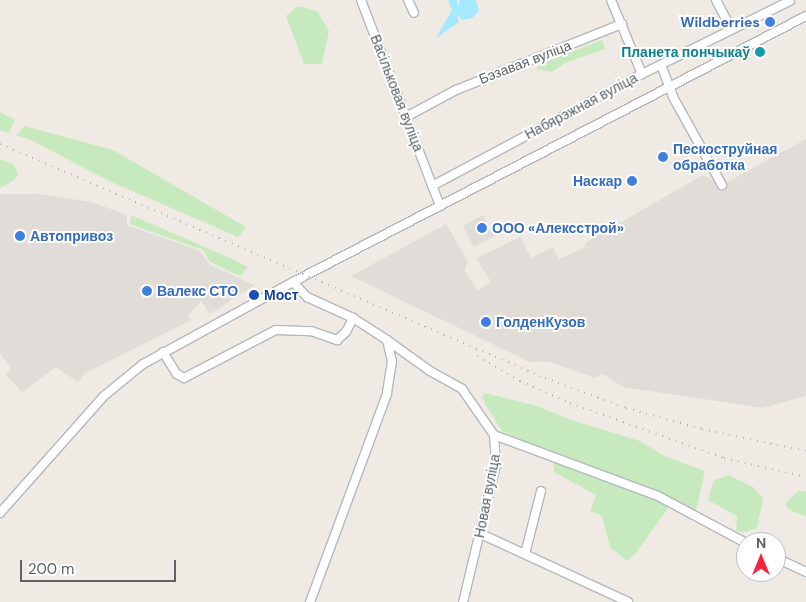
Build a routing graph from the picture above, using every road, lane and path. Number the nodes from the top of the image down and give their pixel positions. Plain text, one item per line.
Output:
1 (361, 0) edge
2 (408, 0) edge
3 (611, 0) edge
4 (716, 0) edge
5 (790, 0) edge
6 (414, 13) dead end
7 (806, 16) edge
8 (622, 24) junction
9 (731, 28) junction
10 (661, 65) junction
11 (642, 74) junction
12 (669, 86) junction
13 (406, 117) junction
14 (722, 185) dead end
15 (432, 186) junction
16 (440, 206) junction
17 (293, 282) junction
18 (353, 318) junction
19 (386, 340) junction
20 (164, 352) junction
21 (494, 435) junction
22 (541, 491) dead end
23 (0, 513) edge
24 (481, 534) junction
25 (736, 538) edge
26 (525, 554) junction
27 (786, 563) edge
28 (806, 572) edge
29 (310, 602) edge
30 (463, 602) edge
31 (628, 602) edge

1 - 13 street, Васільковая вуліца
2 - 6 street
3 - 8 street
4 - 9 street
5 - 9 street, Набярэжная вуліца
7 - 12 street
8 - 11 street
8 - 13 street, Бэзавая вуліца
9 - 10 street, Набярэжная вуліца
10 - 11 street, Набярэжная вуліца
10 - 12 street
11 - 15 street, Набярэжная вуліца
12 - 14 street
12 - 16 street
13 - 15 street, Васільковая вуліца
15 - 16 street, Васільковая вуліца
16 - 17 street
17 - 18 street
17 - 20 street
18 - 19 street
18 - 20 street
19 - 21 street, Новая вуліца
19 - 29 street
20 - 23 street
21 - 24 street, Новая вуліца
21 - 25 street
22 - 26 street
24 - 26 street
24 - 30 street, Новая вуліца
26 - 31 street
27 - 28 street

